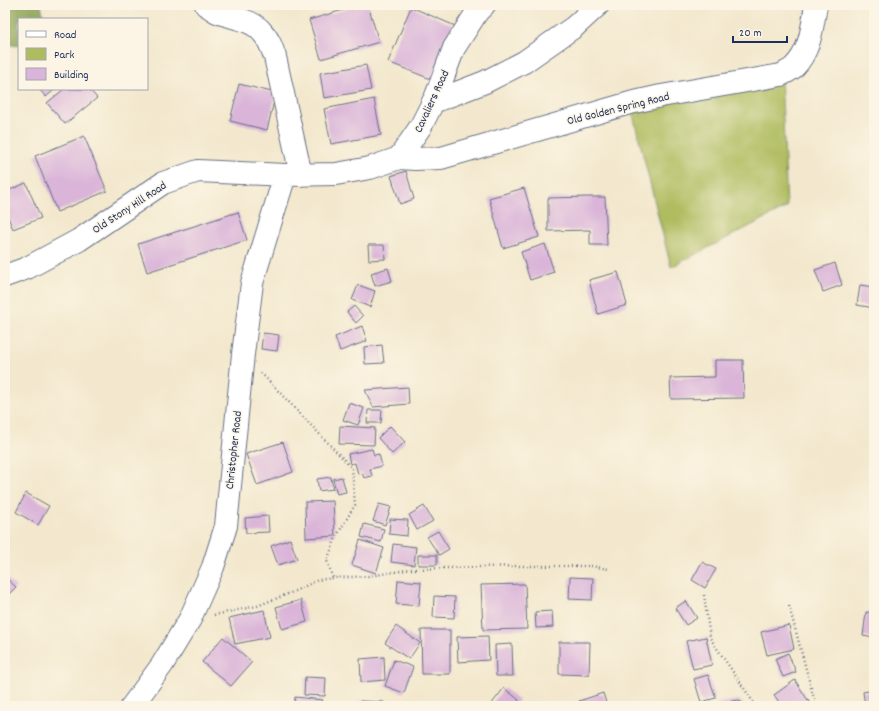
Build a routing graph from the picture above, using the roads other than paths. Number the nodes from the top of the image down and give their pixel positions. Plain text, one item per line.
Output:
1 (206, 5) edge
2 (484, 5) edge
3 (598, 5) edge
4 (816, 5) edge
5 (433, 102) junction
6 (399, 158) junction
7 (293, 175) junction
8 (5, 276) edge
9 (132, 706) edge

1 - 7 street
2 - 5 street, Cavaliers Road
3 - 5 street
4 - 6 street, Old Golden Spring Road
5 - 6 street, Cavaliers Road
6 - 7 street
7 - 8 street, Old Stony Hill Road
7 - 9 street, Christopher Road

